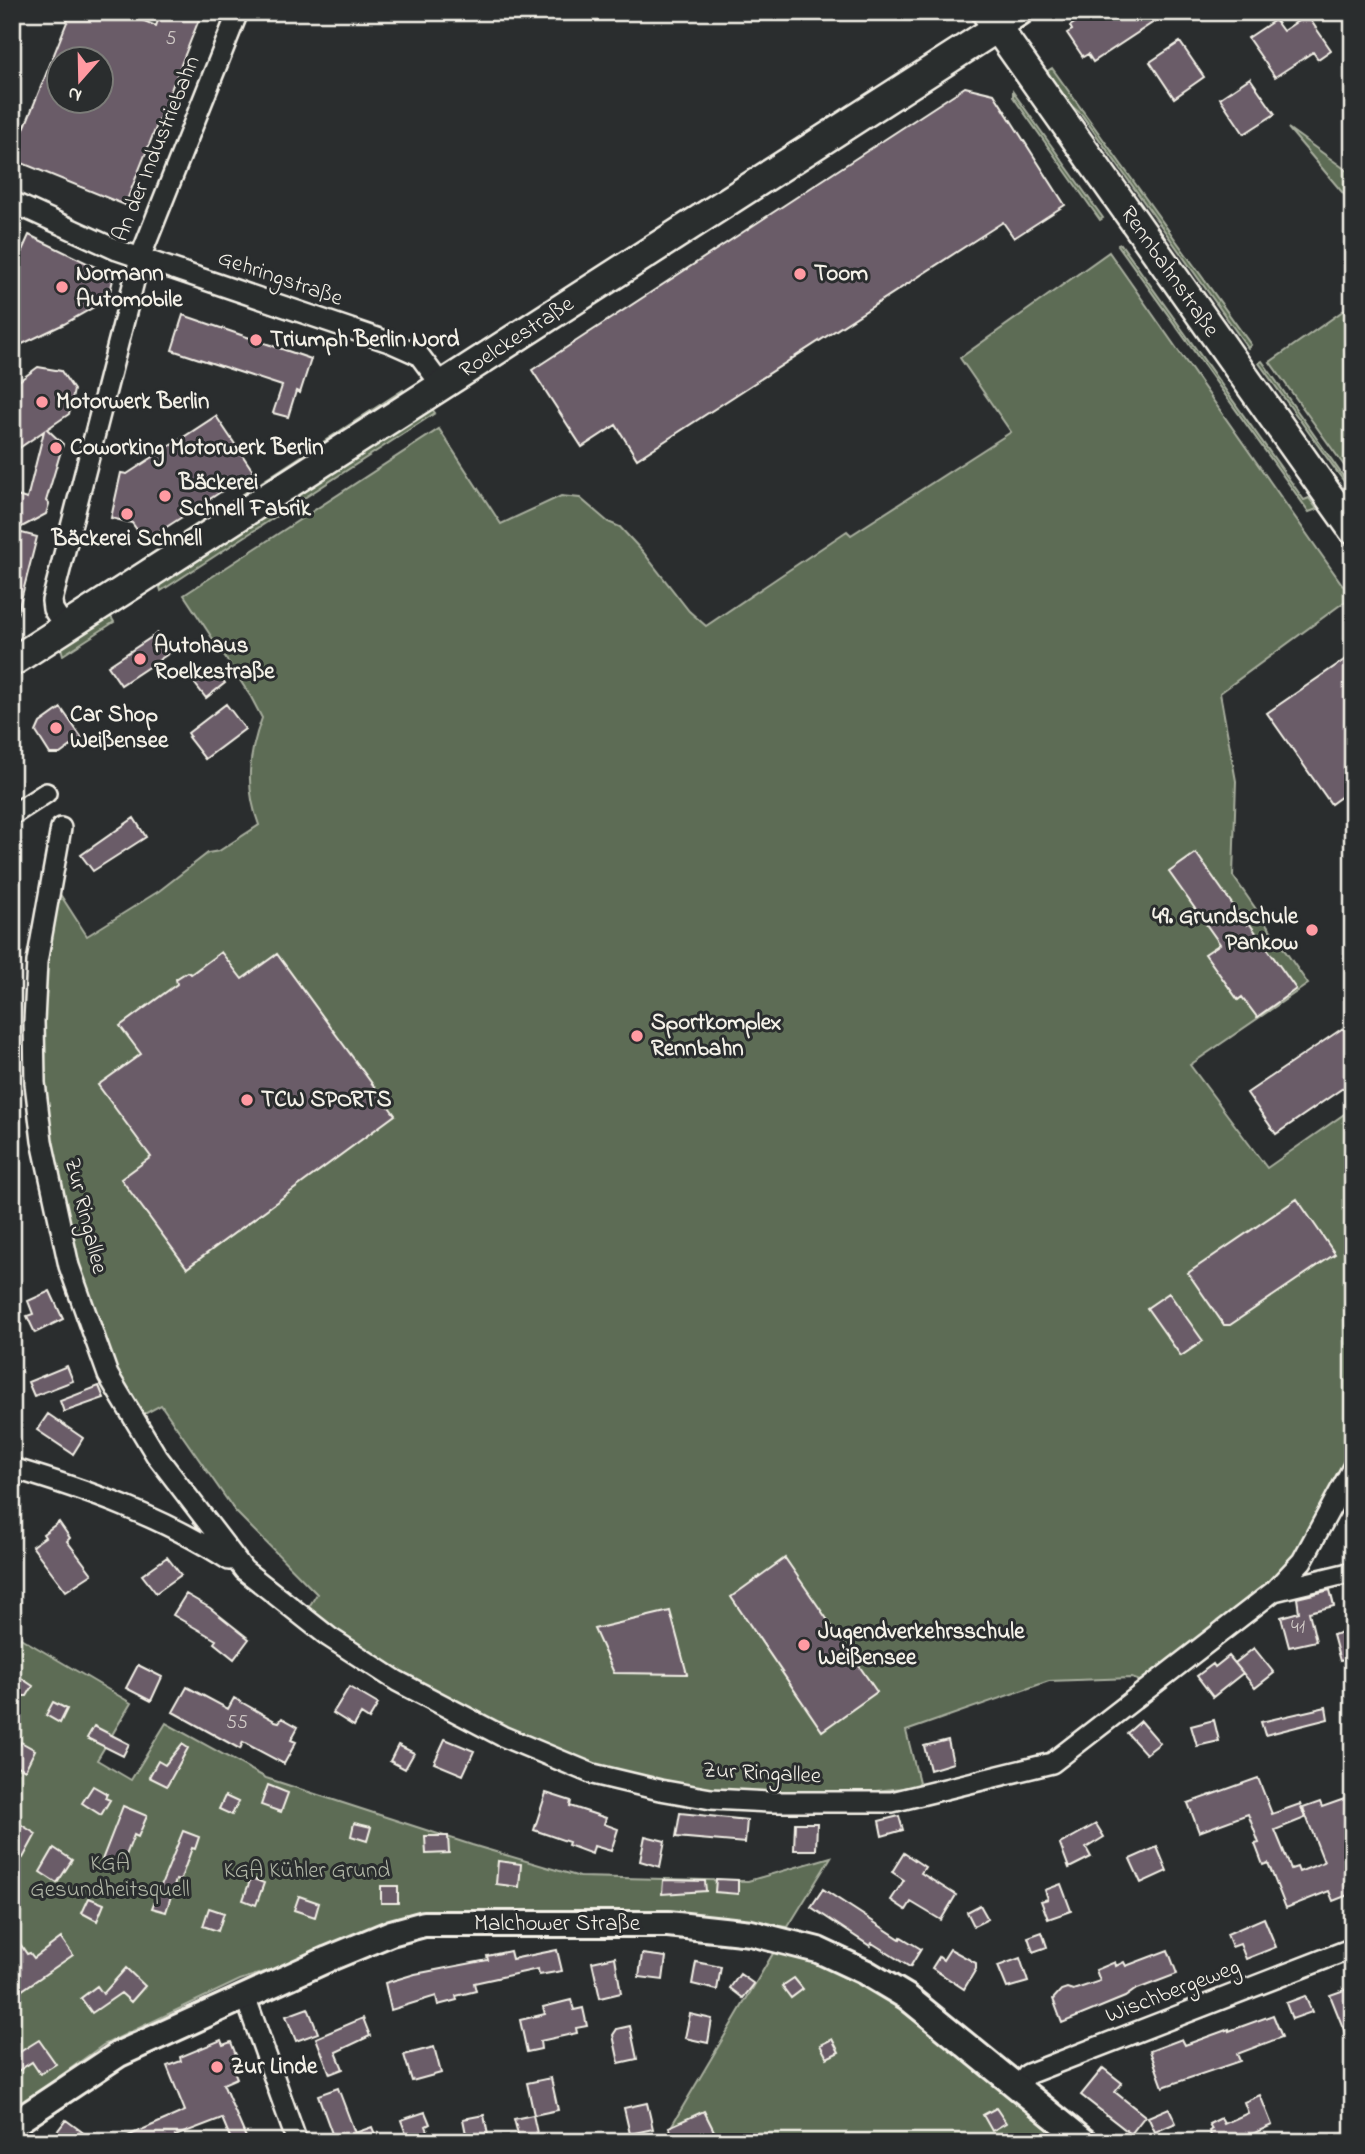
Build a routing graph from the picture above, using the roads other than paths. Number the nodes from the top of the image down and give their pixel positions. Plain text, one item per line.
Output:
1 (238, 12) edge
2 (1021, 12) edge
3 (992, 20) edge
4 (12, 202) edge
5 (140, 258) junction
6 (442, 386) junction
7 (1353, 530) edge
8 (65, 628) junction
9 (12, 662) edge
10 (46, 793) dead end
11 (12, 815) edge
12 (61, 828) dead end
13 (1353, 1467) edge
14 (12, 1468) edge
15 (244, 1570) junction
16 (1353, 1572) edge
17 (1274, 1591) junction
18 (1353, 1948) edge
19 (245, 1996) junction
20 (1017, 2088) junction
21 (12, 2125) edge
22 (297, 2142) edge
23 (1085, 2142) edge

1 - 5 street, An der Industriebahn
2 - 3 street, Roelckestraße
3 - 6 main road, Roelckestraße
3 - 7 main road, Rennbahnstraße
4 - 5 street, Gehringstraße
5 - 6 street, Gehringstraße
5 - 8 street, An der Industriebahn
6 - 8 main road, Roelckestraße
8 - 9 main road, Roelckestraße
10 - 11 street
12 - 15 street, Zur Ringallee
13 - 17 street, Zur Ringallee
14 - 15 street, Zur Ringallee
15 - 17 street, Zur Ringallee
16 - 17 street, Zur Ringallee
18 - 20 street, Wischbergeweg
19 - 20 street, Malchower Straße
19 - 21 street, Malchower Straße
19 - 22 street
20 - 23 street, Malchower Straße

